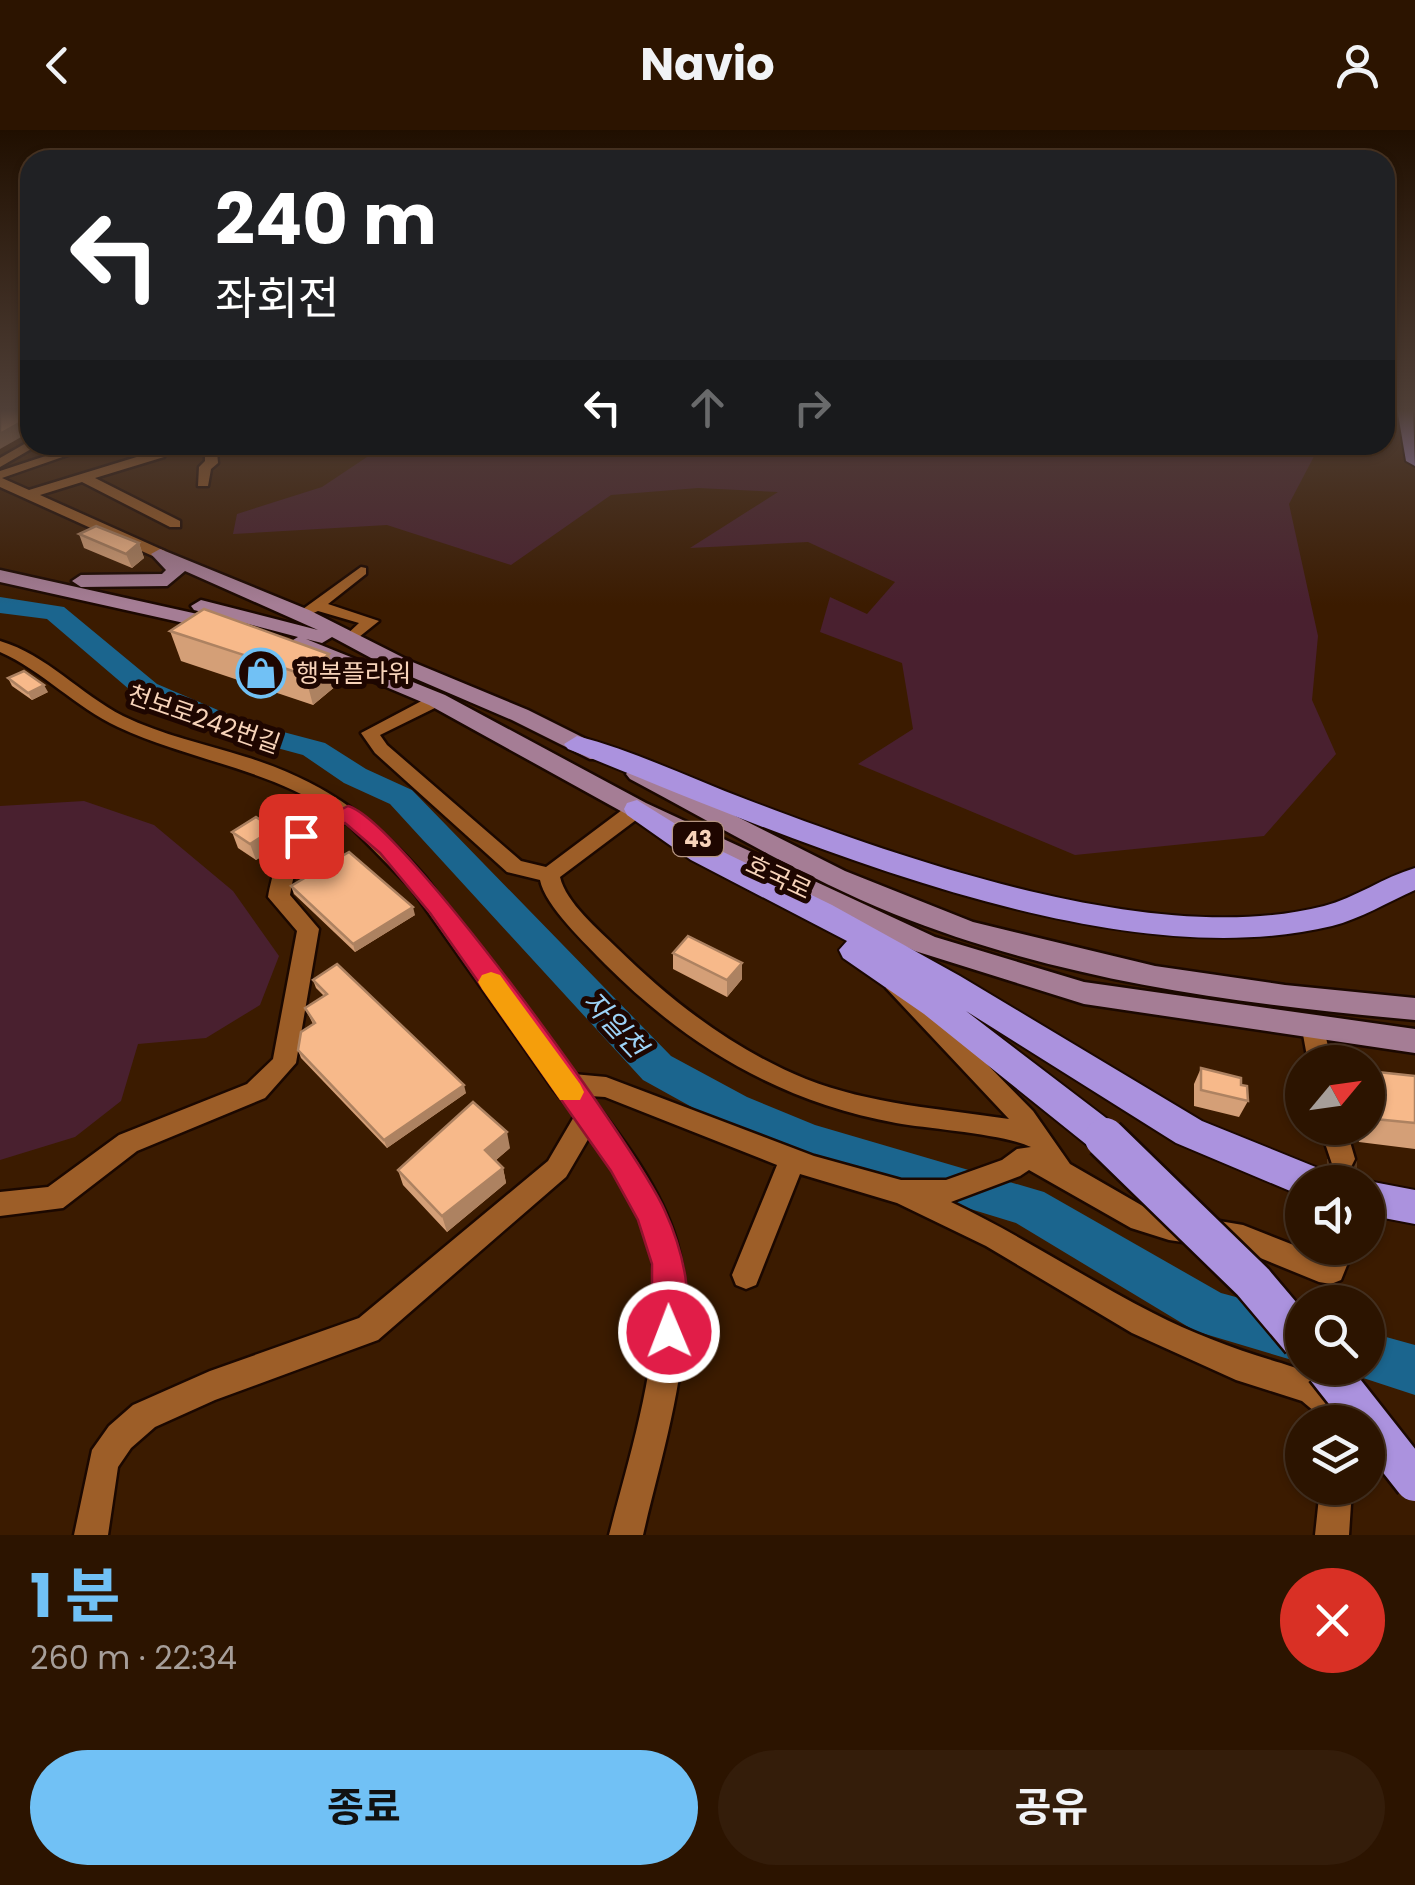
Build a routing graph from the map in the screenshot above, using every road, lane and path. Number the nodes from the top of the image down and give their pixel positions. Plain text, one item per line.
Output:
1 (94, 474) edge
2 (205, 474) edge
3 (82, 477) junction
4 (0, 478) edge
5 (204, 484) dead end
6 (27, 495) junction
7 (175, 524) dead end
8 (160, 554) junction
9 (0, 561) edge
10 (361, 571) dead end
11 (0, 576) edge
12 (81, 581) junction
13 (310, 610) junction
14 (348, 640) junction
15 (0, 646) edge
16 (401, 664) junction
17 (437, 700) junction
18 (577, 744) junction
19 (636, 809) junction
20 (348, 813) junction
21 (701, 853) junction
22 (549, 875) junction
23 (1415, 878) edge
24 (880, 968) junction
25 (1415, 1010) edge
26 (1314, 1029) junction
27 (1415, 1041) edge
28 (1317, 1045) edge
29 (563, 1083) junction
30 (588, 1116) junction
31 (1038, 1135) junction
32 (1338, 1145) edge
33 (793, 1158) junction
34 (1342, 1159) tunnel mouth
35 (1058, 1167) junction
36 (1285, 1172) edge
37 (901, 1192) junction
38 (1385, 1201) edge
39 (0, 1204) edge
40 (1415, 1207) edge
41 (1285, 1258) edge
42 (1300, 1265) edge
43 (1333, 1265) edge
44 (746, 1274) dead end
45 (1285, 1320) edge
46 (1339, 1385) edge
47 (1330, 1405) edge
48 (1385, 1445) edge
49 (1415, 1464) edge
50 (1415, 1481) edge
51 (1335, 1505) edge
52 (90, 1535) edge
53 (626, 1535) edge
54 (1332, 1535) edge

1 - 3 street
2 - 5 street
3 - 6 street
3 - 7 street
4 - 6 street
6 - 8 street
8 - 12 main road
8 - 13 main road
9 - 12 main road, 호국로 / 43
10 - 13 street
11 - 17 main road, 호국로 / 43
12 - 16 main road, 호국로 / 43
13 - 14 main road
13 - 14 street
14 - 16 main road
15 - 20 street, 천보로242번길
16 - 18 main road, 호국로 / 43
17 - 19 main road, 호국로 / 43
17 - 22 street
18 - 23 highway
18 - 25 main road, 호국로 / 43
19 - 21 highway
19 - 22 street
19 - 26 main road, 호국로 / 43
20 - 29 street, 천보로242번길
20 - 39 street
21 - 24 highway
21 - 36 highway
22 - 31 street
24 - 31 street
24 - 45 highway, bridge
26 - 27 main road, 호국로 / 43
26 - 28 street
29 - 30 street, 천보로242번길
29 - 33 street
30 - 52 street
30 - 53 street, 천보로242번길
31 - 35 street
32 - 34 street
33 - 37 street
33 - 44 street
35 - 37 street
35 - 41 street
37 - 47 street
38 - 40 highway
42 - 43 street
46 - 50 highway, bridge
48 - 49 street
51 - 54 street

